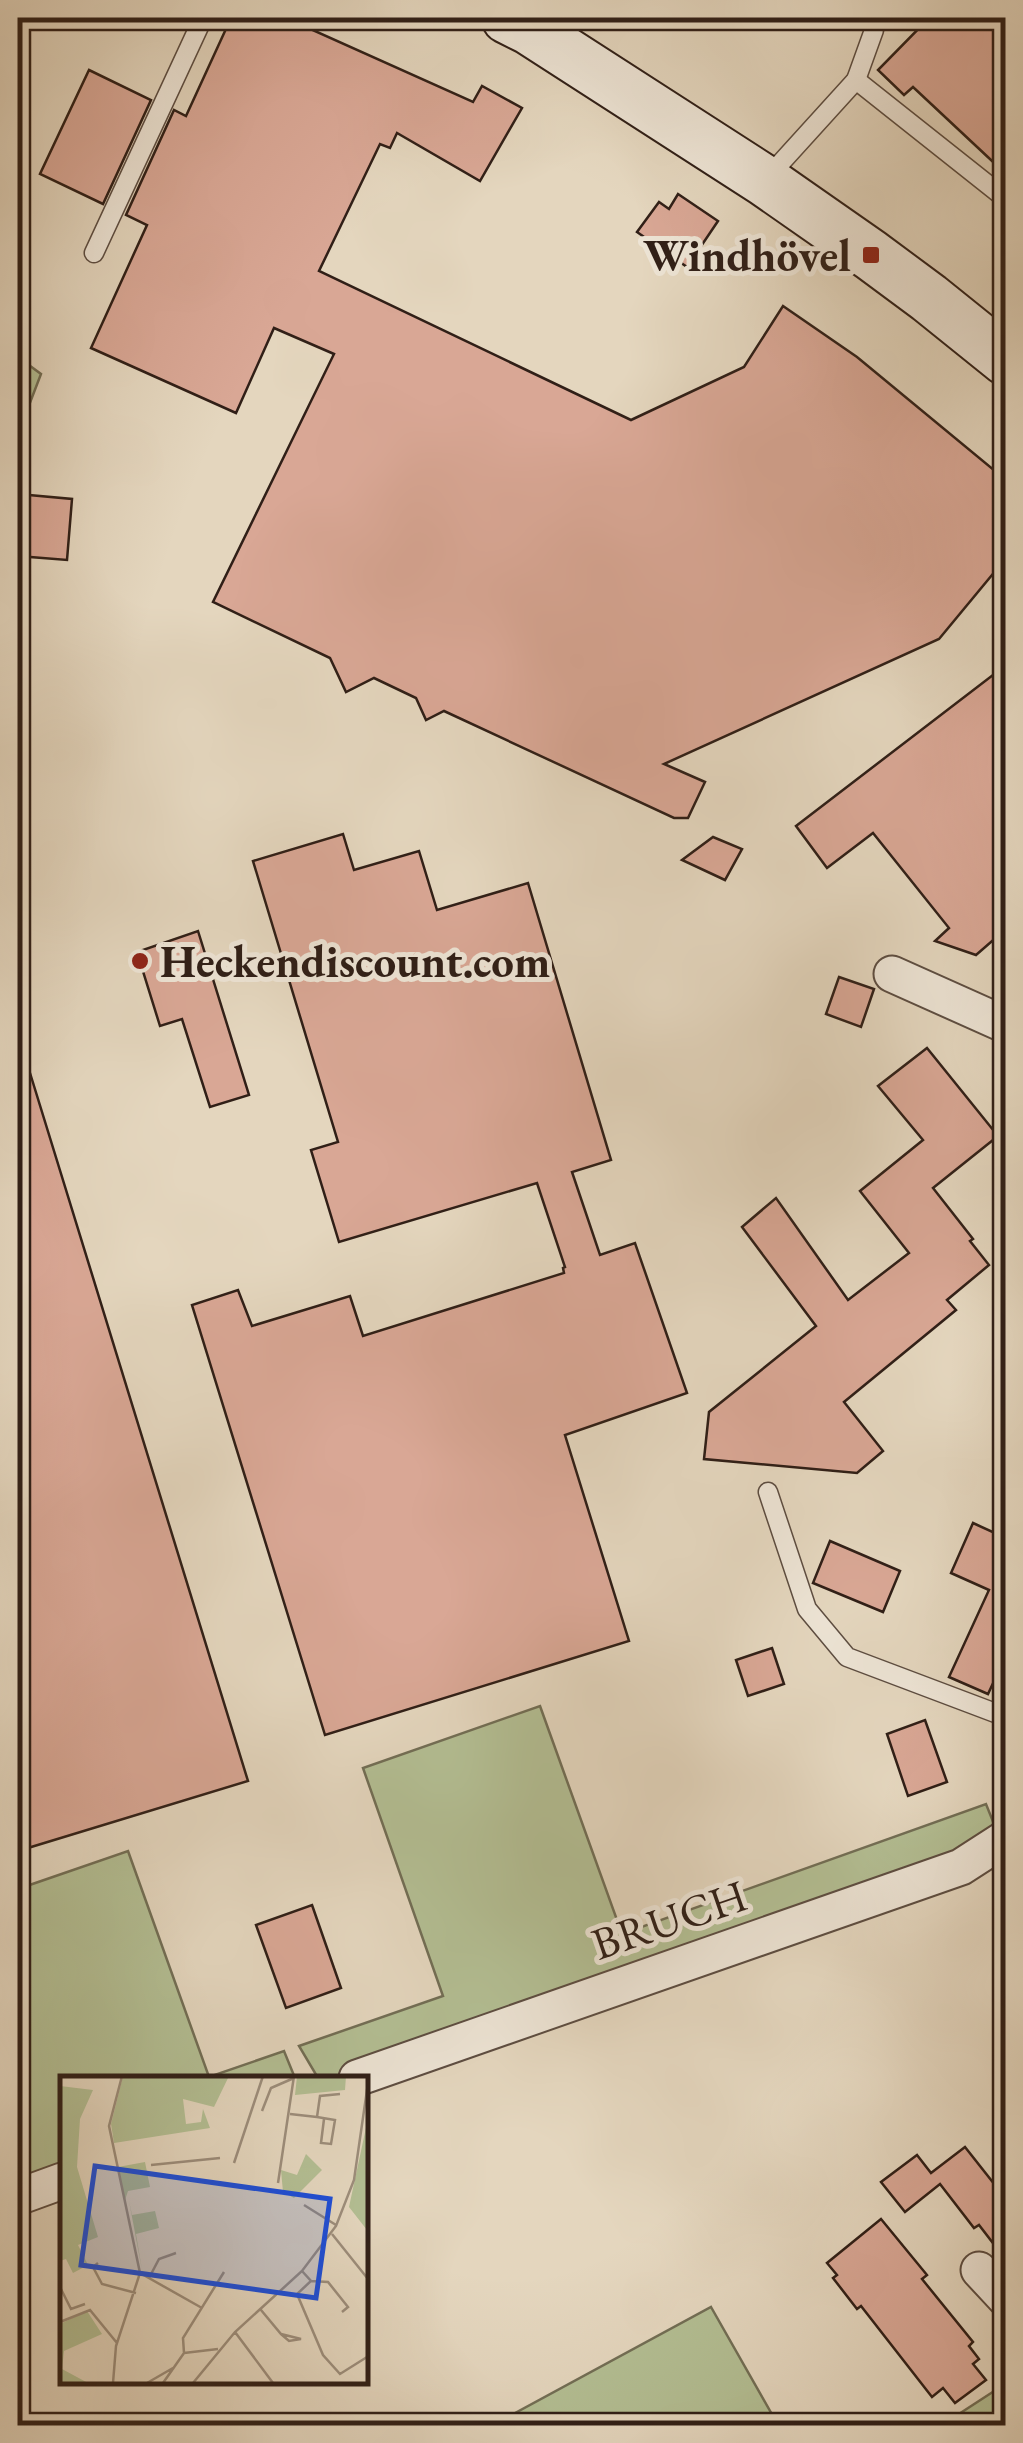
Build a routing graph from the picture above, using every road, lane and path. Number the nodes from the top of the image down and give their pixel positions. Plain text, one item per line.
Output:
1 (203, 18) edge
2 (506, 18) edge
3 (867, 18) edge
4 (856, 80) junction
5 (764, 182) junction
6 (1006, 199) edge
7 (94, 254) dead end
8 (1006, 360) edge
9 (892, 974) dead end
10 (1006, 1025) edge
11 (768, 1492) dead end
12 (1006, 1716) edge
13 (1006, 1838) edge
14 (364, 2076) edge
15 (60, 2183) edge
16 (18, 2197) edge
17 (978, 2270) dead end
18 (1006, 2299) edge

1 - 7 lane
2 - 5 main road
3 - 4 lane
4 - 5 lane
4 - 6 lane
5 - 8 main road
9 - 10 street
11 - 12 lane
13 - 14 street, BRUCH
15 - 16 street
17 - 18 street

